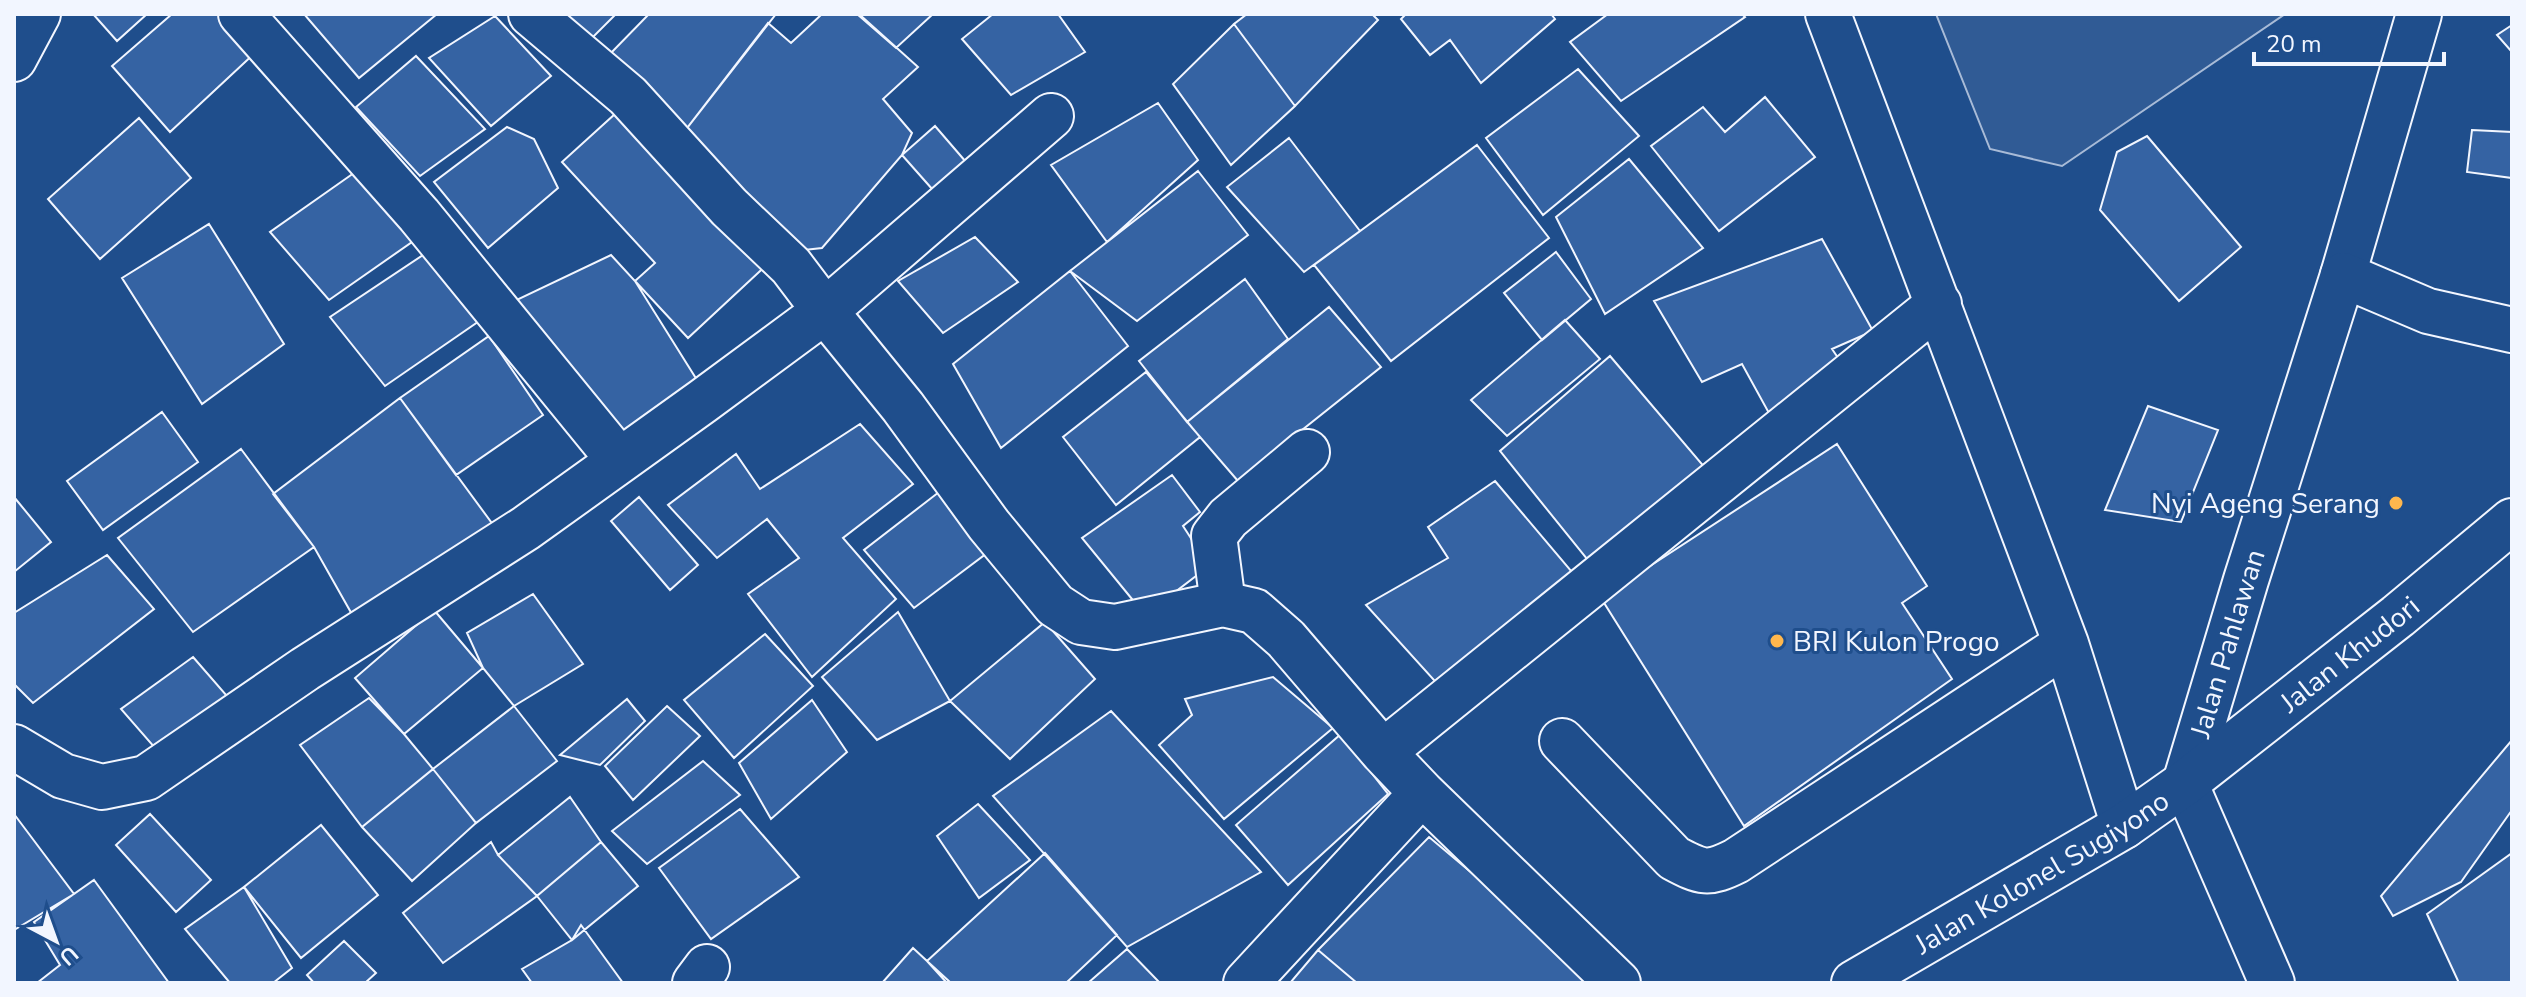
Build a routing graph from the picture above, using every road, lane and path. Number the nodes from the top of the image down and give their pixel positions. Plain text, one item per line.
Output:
1 (241, 14) edge
2 (531, 14) edge
3 (1828, 14) edge
4 (2419, 14) edge
5 (1051, 116) dead end
6 (2343, 275) junction
7 (1939, 304) junction
8 (825, 311) junction
9 (2512, 330) edge
10 (1307, 452) dead end
11 (619, 460) junction
12 (2512, 521) edge
13 (1223, 604) junction
14 (2066, 644) junction
15 (1562, 741) dead end
16 (14, 747) edge
17 (1383, 752) junction
18 (2185, 783) junction
19 (1422, 793) junction
20 (2124, 826) junction
21 (1246, 983) edge
22 (1618, 983) edge
23 (1854, 983) edge
24 (2272, 983) edge

1 - 11 main road
2 - 8 main road
3 - 7 main road
4 - 6 main road, Jalan Pahlawan
5 - 8 main road
6 - 9 main road
6 - 18 main road, Jalan Pahlawan
7 - 14 main road
7 - 17 main road
8 - 11 main road
8 - 13 main road
10 - 13 main road
11 - 16 main road
12 - 18 main road, Jalan Khudori
13 - 17 main road
14 - 15 main road
14 - 20 main road
17 - 19 main road
18 - 20 main road, Jalan Kolonel Sugiyono
18 - 24 main road
19 - 21 main road
19 - 22 main road
20 - 23 main road, Jalan Kolonel Sugiyono

